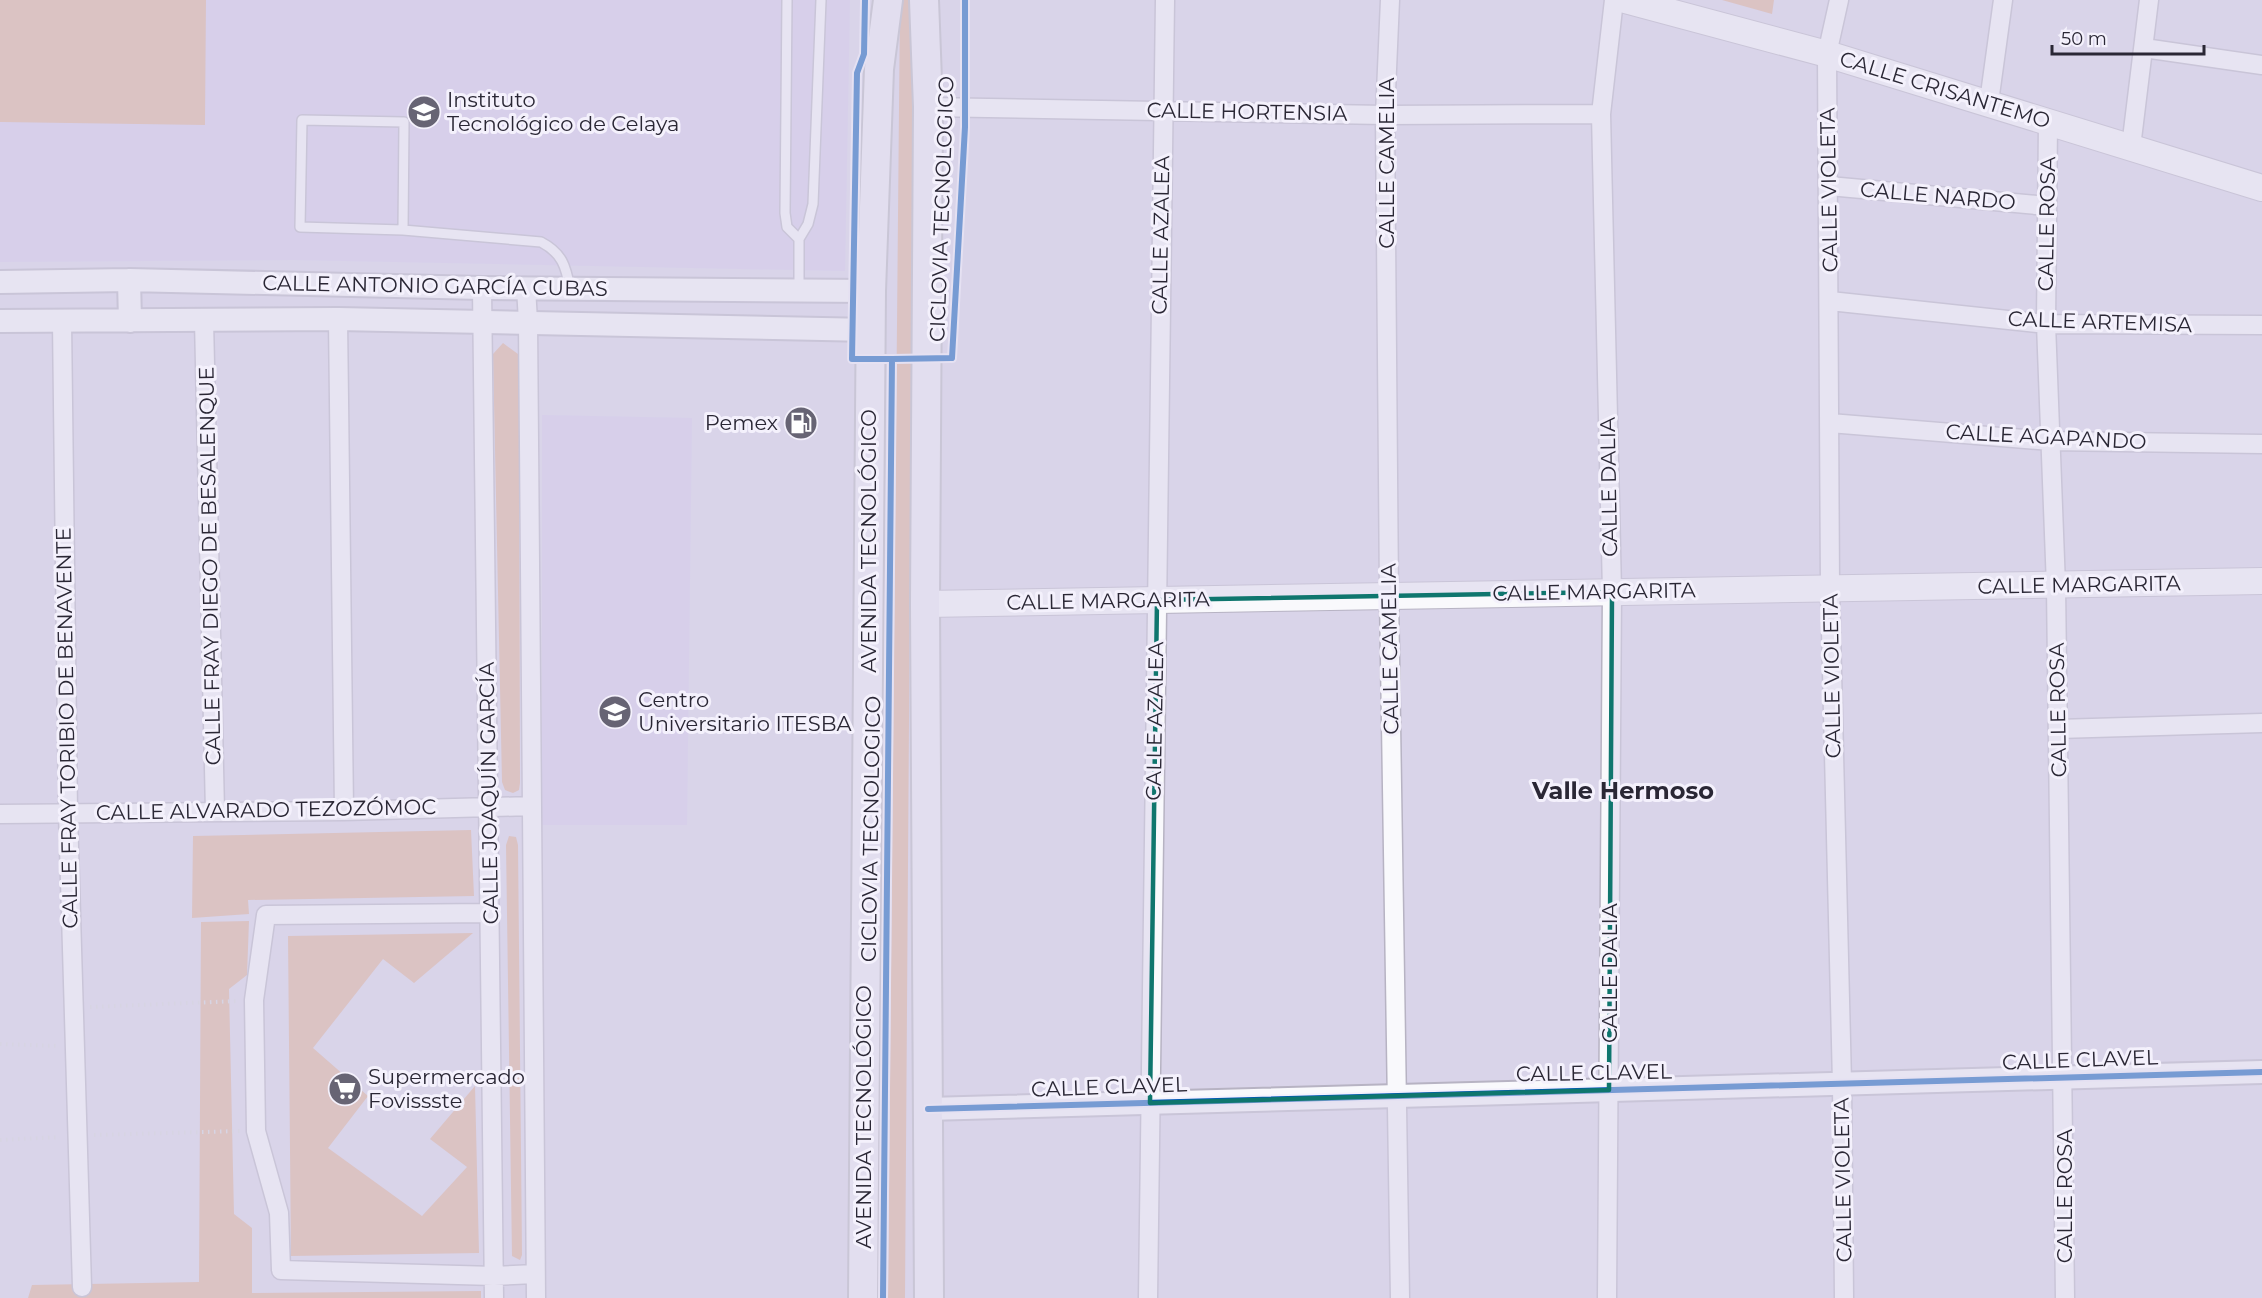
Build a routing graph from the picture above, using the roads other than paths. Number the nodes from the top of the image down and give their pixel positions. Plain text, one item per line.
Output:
1 (787, 0) edge
2 (821, 0) edge
3 (888, 0) edge
4 (924, 0) edge
5 (1165, 0) edge
6 (1390, 0) edge
7 (1614, 0) edge
8 (1626, 0) edge
9 (1839, 0) edge
10 (2003, 0) edge
11 (2149, 0) edge
12 (2144, 48) junction
13 (1827, 54) junction
14 (2262, 65) edge
15 (1989, 102) junction
16 (928, 107) junction
17 (1163, 111) junction
18 (1601, 114) junction
19 (1385, 115) junction
20 (2048, 122) junction
21 (2131, 147) junction
22 (1829, 186) junction
23 (2262, 188) edge
24 (2047, 206) junction
25 (403, 230) junction
26 (799, 239) junction
27 (129, 280) junction
28 (0, 282) edge
29 (482, 288) junction
30 (526, 288) junction
31 (570, 289) junction
32 (646, 289) junction
33 (799, 290) junction
34 (871, 291) junction
35 (1830, 301) junction
36 (338, 319) junction
37 (204, 320) junction
38 (0, 321) edge
39 (62, 321) junction
40 (130, 321) junction
41 (484, 321) junction
42 (528, 321) junction
43 (644, 324) junction
44 (2046, 324) junction
45 (2262, 325) edge
46 (870, 330) junction
47 (1830, 423) junction
48 (2050, 441) junction
49 (2262, 444) edge
50 (2262, 581) edge
51 (2056, 586) junction
52 (1830, 589) junction
53 (1612, 592) junction
54 (1389, 595) junction
55 (1157, 600) junction
56 (925, 604) junction
57 (2262, 723) edge
58 (2058, 729) junction
59 (532, 806) junction
60 (489, 807) junction
61 (344, 811) junction
62 (215, 812) junction
63 (68, 813) junction
64 (0, 814) edge
65 (490, 913) junction
66 (2262, 1072) edge
67 (2064, 1077) junction
68 (1842, 1083) junction
69 (1609, 1090) junction
70 (1398, 1094) junction
71 (1150, 1103) junction
72 (928, 1109) junction
73 (535, 1274) junction
74 (494, 1276) junction
75 (82, 1287) dead end
76 (494, 1298) edge
77 (536, 1298) edge
78 (863, 1298) edge
79 (928, 1298) edge
80 (1148, 1298) edge
81 (1400, 1298) edge
82 (1607, 1298) edge
83 (1844, 1298) edge
84 (2065, 1298) edge

1 - 26 lane
2 - 26 lane
3 - 34 main road, AVENIDA TECNOLÓGICO
4 - 16 main road
5 - 17 street, CALLE AZALEA
6 - 19 street, CALLE CAMELIA
7 - 18 street, CALLE DALIA
8 - 13 main road, CALLE CRISANTEMO
9 - 13 street, CALLE VIOLETA
10 - 15 street
11 - 12 street
12 - 14 street
12 - 21 street
13 - 15 main road, CALLE CRISANTEMO
13 - 22 street, CALLE VIOLETA
15 - 20 main road, CALLE CRISANTEMO
16 - 17 street, CALLE HORTENSIA
16 - 56 main road
17 - 19 street, CALLE HORTENSIA
17 - 55 street, CALLE AZALEA
18 - 19 street, CALLE HORTENSIA
18 - 53 street, CALLE DALIA
19 - 54 street, CALLE CAMELIA
20 - 21 main road, CALLE CRISANTEMO
20 - 24 street, CALLE ROSA
21 - 23 main road, CALLE CRISANTEMO
22 - 24 street, CALLE NARDO
22 - 35 street, CALLE VIOLETA
24 - 44 street, CALLE ROSA
25 - 25 lane
25 - 31 lane
26 - 33 lane
27 - 28 street, CALLE ANTONIO GARCÍA CUBAS
27 - 29 street, CALLE ANTONIO GARCÍA CUBAS
27 - 40 street
29 - 30 street, CALLE ANTONIO GARCÍA CUBAS
29 - 41 street, CALLE JOAQUÍN GARCÍA
30 - 31 street, CALLE ANTONIO GARCÍA CUBAS
30 - 42 street, CALLE JOAQUÍN GARCÍA
31 - 32 street, CALLE ANTONIO GARCÍA CUBAS
32 - 33 street, CALLE ANTONIO GARCÍA CUBAS
32 - 43 street
33 - 34 street, CALLE ANTONIO GARCÍA CUBAS
34 - 46 main road, AVENIDA TECNOLÓGICO
35 - 44 street, CALLE ARTEMISA
35 - 47 street, CALLE VIOLETA
36 - 37 street, CALLE ANTONIO GARCÍA CUBAS
36 - 41 street, CALLE ANTONIO GARCÍA CUBAS
36 - 61 street
37 - 40 street, CALLE ANTONIO GARCÍA CUBAS
37 - 62 street, CALLE FRAY DIEGO DE BESALENQUE
38 - 39 street, CALLE ANTONIO GARCÍA CUBAS
39 - 40 street, CALLE ANTONIO GARCÍA CUBAS
39 - 63 street, CALLE FRAY TORIBIO DE BENAVENTE
41 - 42 street, CALLE ANTONIO GARCÍA CUBAS
41 - 60 street, CALLE JOAQUÍN GARCÍA
42 - 43 street, CALLE ANTONIO GARCÍA CUBAS
42 - 59 street, CALLE JOAQUÍN GARCÍA
43 - 46 street, CALLE ANTONIO GARCÍA CUBAS
44 - 45 street, CALLE ARTEMISA
44 - 48 street, CALLE ROSA
46 - 78 main road, AVENIDA TECNOLÓGICO
47 - 48 street, CALLE AGAPANDO
47 - 52 street, CALLE VIOLETA
48 - 49 street, CALLE AGAPANDO
48 - 51 street, CALLE ROSA
50 - 51 main road, CALLE MARGARITA
51 - 52 main road, CALLE MARGARITA
51 - 58 street, CALLE ROSA
52 - 53 main road, CALLE MARGARITA
52 - 68 street, CALLE VIOLETA
53 - 54 main road, CALLE MARGARITA
53 - 69 street, CALLE DALIA
54 - 55 main road, CALLE MARGARITA
54 - 70 street, CALLE CAMELIA
55 - 56 main road, CALLE MARGARITA
55 - 71 street, CALLE AZALEA
56 - 72 main road
57 - 58 street
58 - 67 street, CALLE ROSA
59 - 60 street, CALLE ALVARADO TEZOZÓMOC
59 - 73 street, CALLE JOAQUÍN GARCÍA
60 - 61 street, CALLE ALVARADO TEZOZÓMOC
60 - 65 street, CALLE JOAQUÍN GARCÍA
61 - 62 street, CALLE ALVARADO TEZOZÓMOC
62 - 63 street, CALLE ALVARADO TEZOZÓMOC
63 - 64 street, CALLE ALVARADO TEZOZÓMOC
63 - 75 street, CALLE FRAY TORIBIO DE BENAVENTE
65 - 74 street, CALLE JOAQUÍN GARCÍA
65 - 74 street
66 - 67 street, CALLE CLAVEL
67 - 68 street, CALLE CLAVEL
67 - 84 street, CALLE ROSA
68 - 69 street, CALLE CLAVEL
68 - 83 street, CALLE VIOLETA
69 - 70 street, CALLE CLAVEL
69 - 82 street, CALLE DALIA
70 - 71 street, CALLE CLAVEL
70 - 81 street, CALLE CAMELIA
71 - 72 street, CALLE CLAVEL
71 - 80 street, CALLE AZALEA
72 - 79 main road
73 - 74 street
73 - 77 street, CALLE JOAQUÍN GARCÍA
74 - 76 street, CALLE JOAQUÍN GARCÍA

